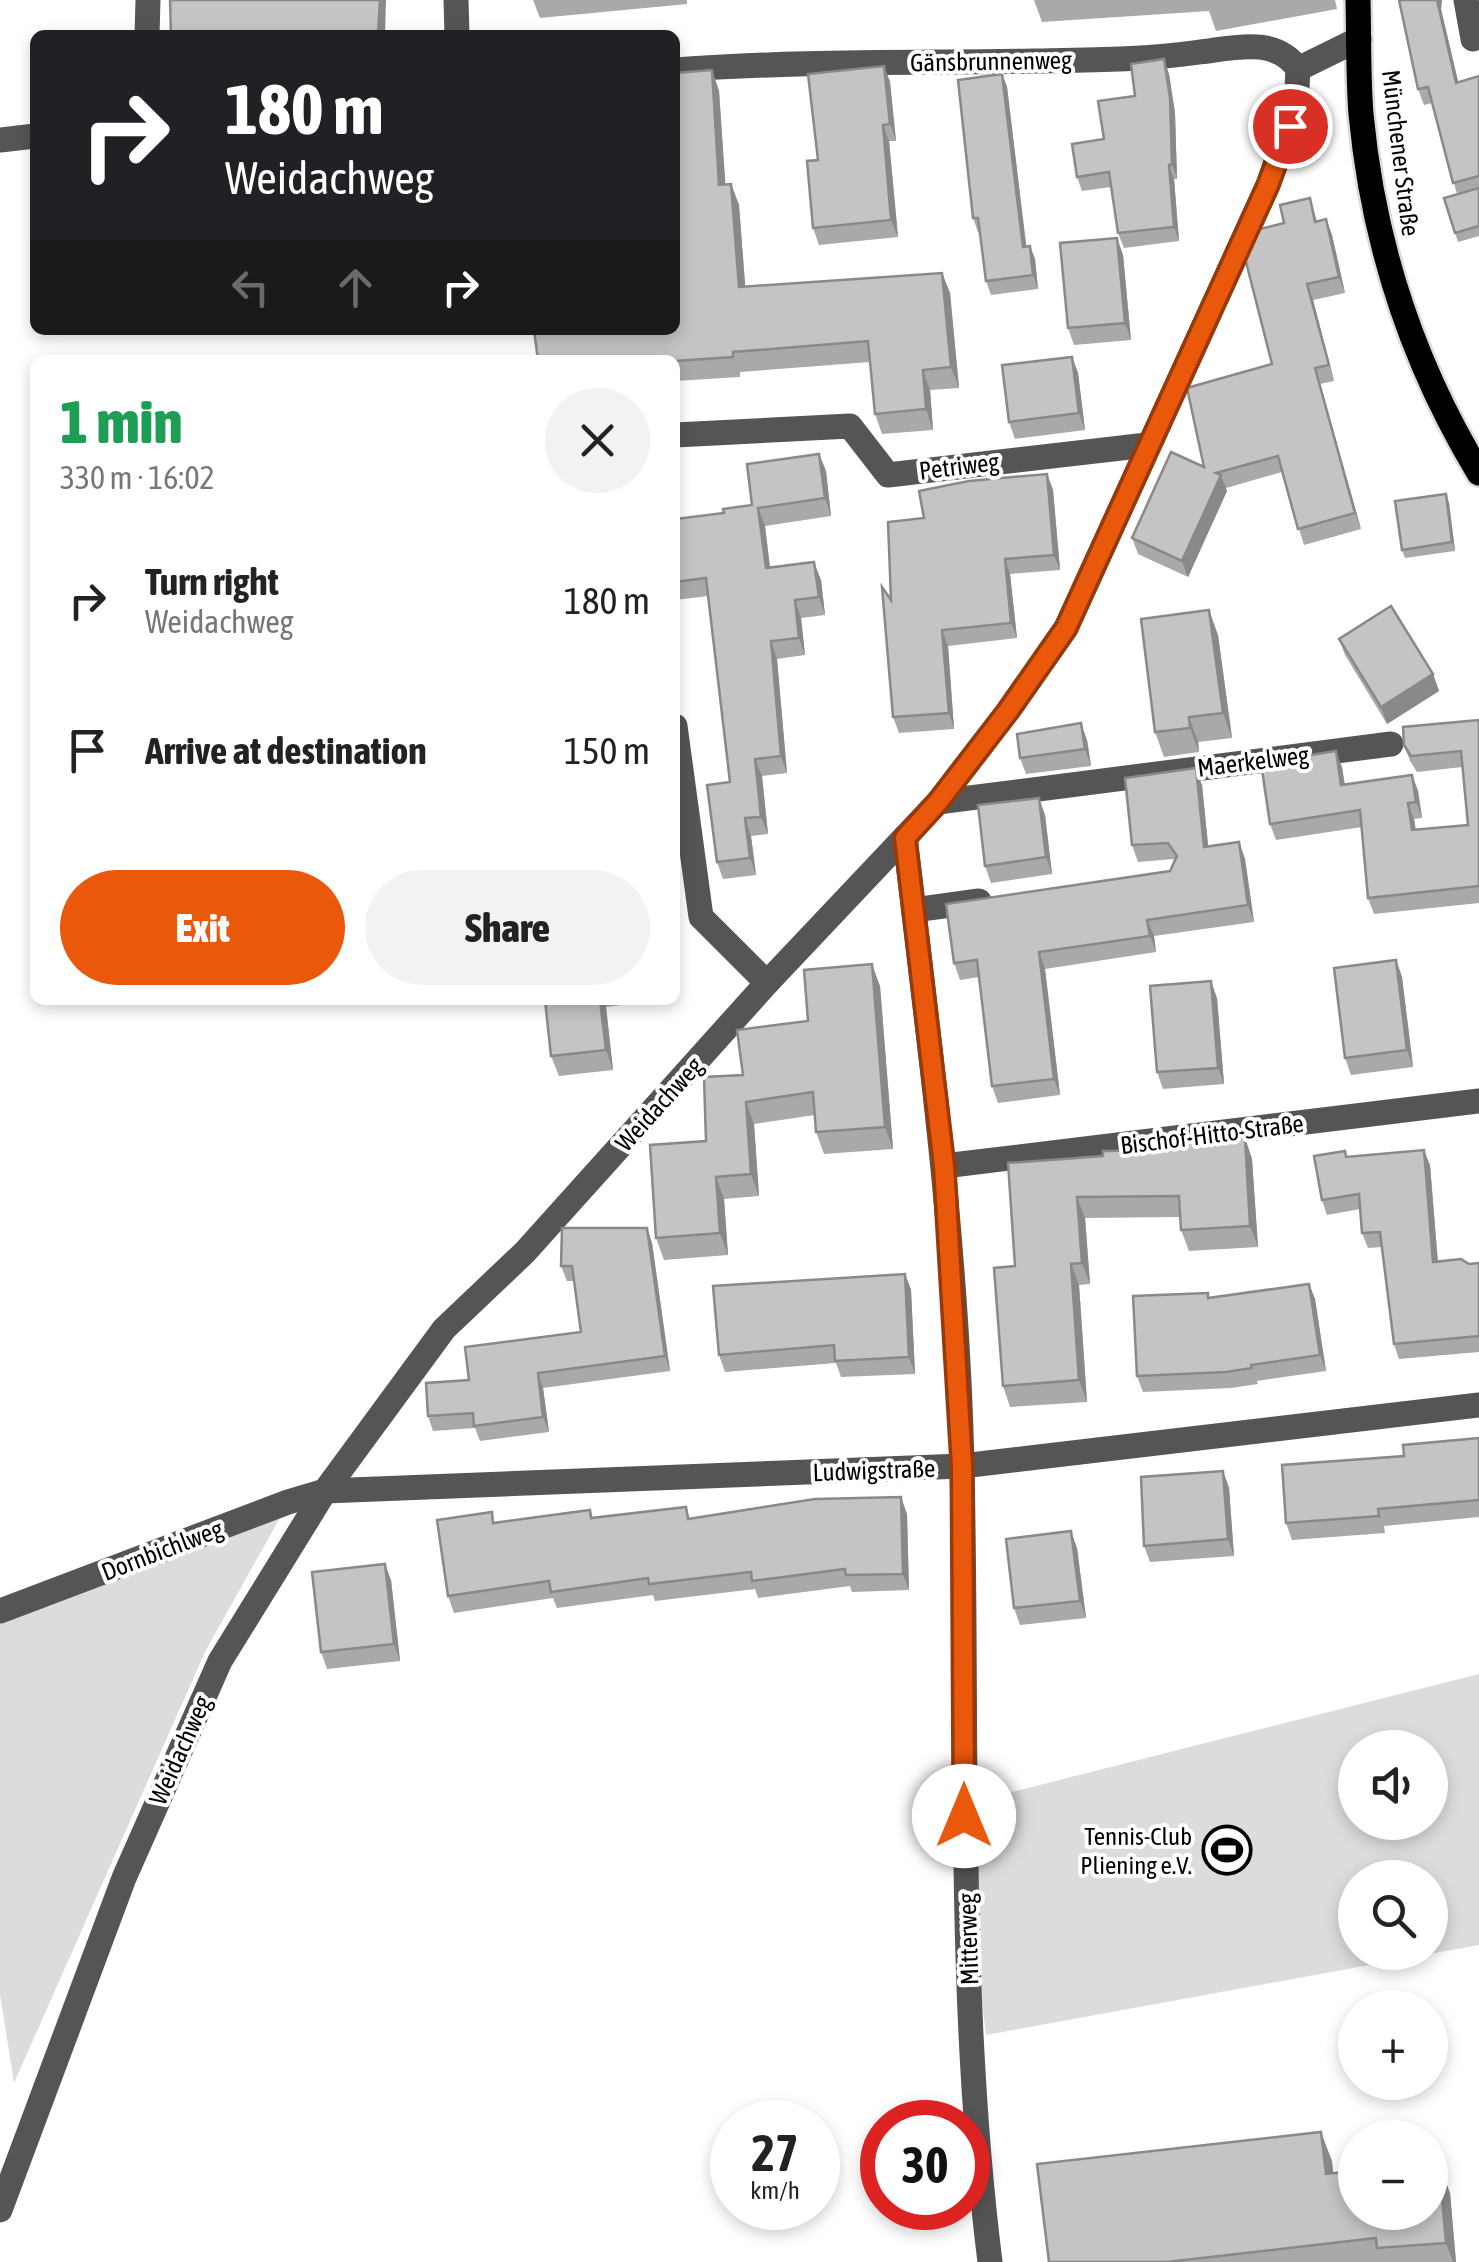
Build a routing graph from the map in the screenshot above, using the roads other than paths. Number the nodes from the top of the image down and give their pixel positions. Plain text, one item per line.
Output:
1 (148, 0) edge
2 (456, 0) edge
3 (1358, 0) edge
4 (1466, 0) edge
5 (147, 30) edge
6 (457, 30) edge
7 (1359, 39) junction
8 (1473, 39) dead end
9 (1298, 69) junction
10 (680, 70) edge
11 (30, 137) edge
12 (0, 140) edge
13 (680, 434) edge
14 (1147, 445) junction
15 (1479, 474) edge
16 (1390, 744) dead end
17 (680, 763) edge
18 (938, 802) junction
19 (905, 838) junction
20 (1011, 896) edge
21 (914, 910) junction
22 (767, 983) junction
23 (1479, 1101) edge
24 (944, 1166) junction
25 (1479, 1405) edge
26 (962, 1466) junction
27 (325, 1491) junction
28 (0, 1611) edge
29 (0, 2210) edge
30 (990, 2262) edge

1 - 5 street
2 - 6 street
3 - 7 main road, Münchener Straße
4 - 8 street
7 - 9 street
7 - 15 main road, Münchener Straße
9 - 10 street, Gänsbrunnenweg
9 - 14 street, Weidachweg
11 - 12 street
13 - 14 street, Petriweg
14 - 18 street, Weidachweg
16 - 18 street, Maerkelweg
17 - 22 street
18 - 19 street, Weidachweg
19 - 21 street, Mitterweg
19 - 22 street, Weidachweg
20 - 21 street
21 - 24 street, Mitterweg
22 - 27 street, Weidachweg
23 - 24 street, Bischof-Hitto-Straße
24 - 26 street, Mitterweg
25 - 26 street, Ludwigstraße
26 - 27 street, Ludwigstraße
26 - 30 street, Mitterweg
27 - 28 street, Dornbichlweg
27 - 29 street, Weidachweg

